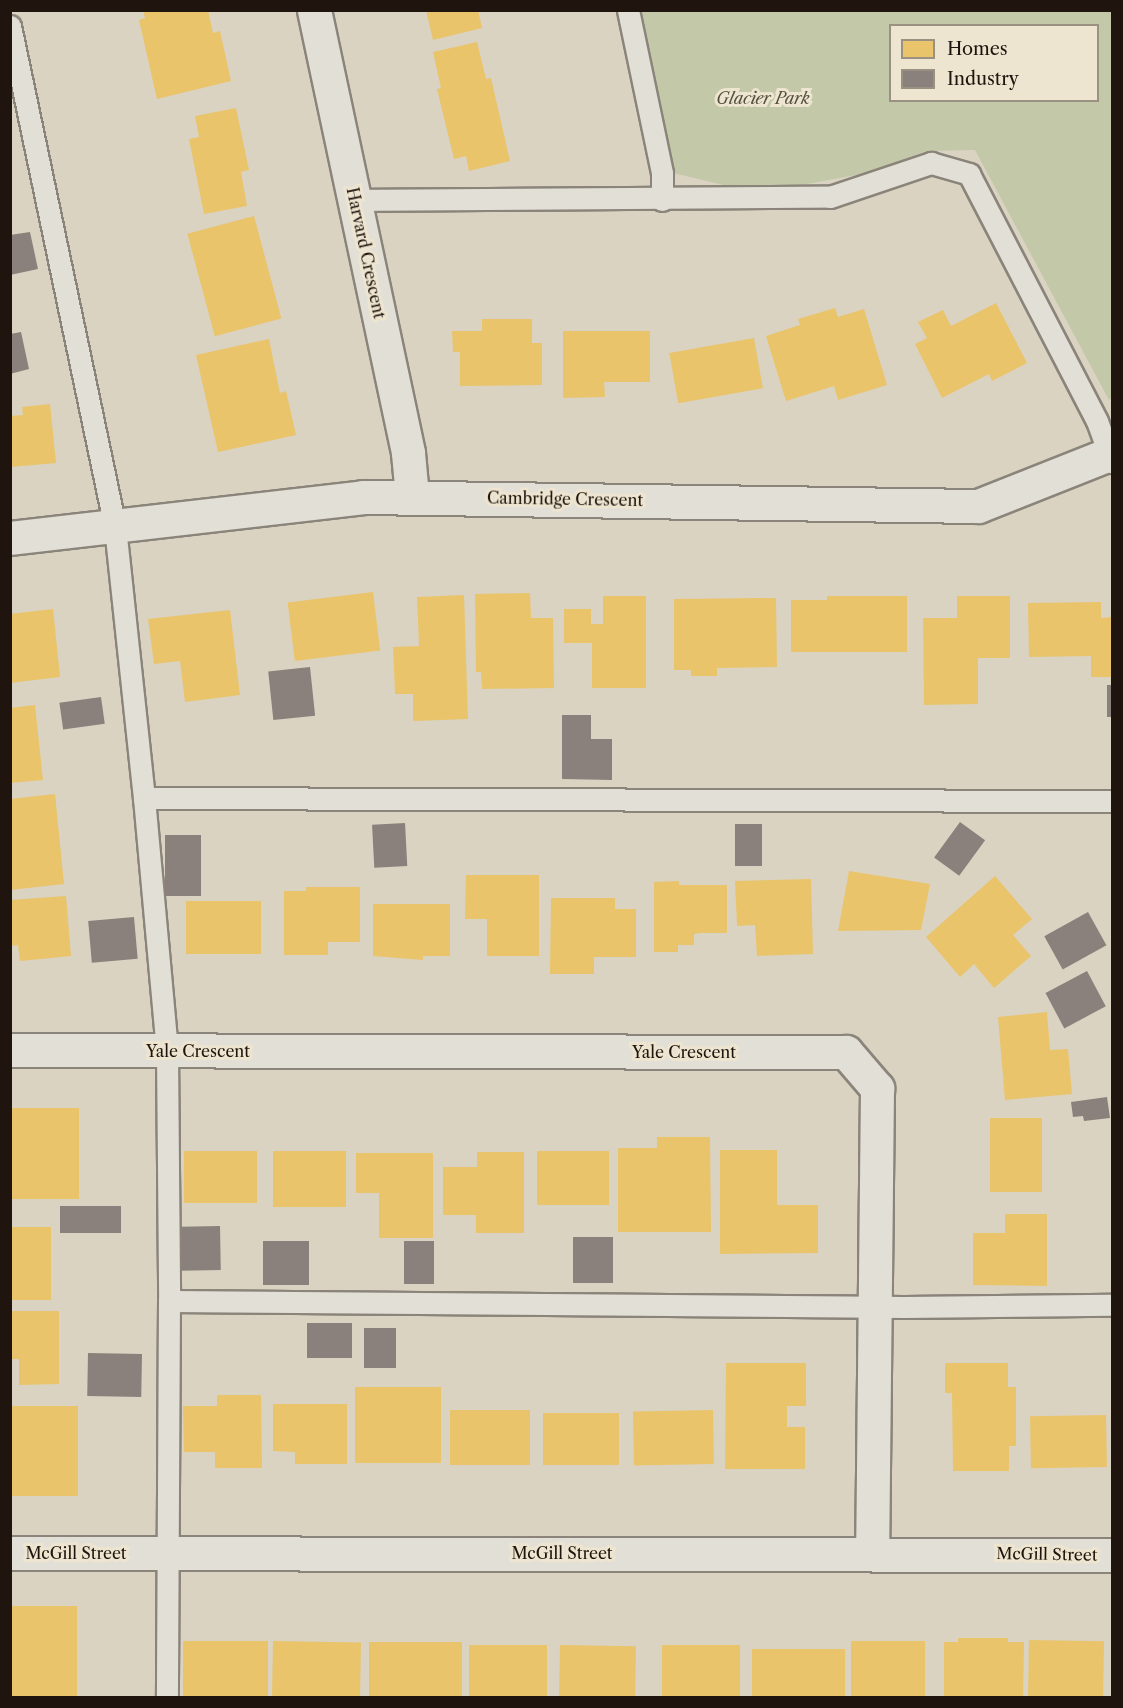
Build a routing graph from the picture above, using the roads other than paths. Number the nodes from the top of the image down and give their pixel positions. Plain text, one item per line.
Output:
1 (314, 10) edge
2 (628, 10) edge
3 (10, 26) edge
4 (356, 200) junction
5 (662, 200) junction
6 (1112, 456) edge
7 (412, 496) junction
8 (115, 527) junction
9 (10, 538) edge
10 (144, 798) junction
11 (1113, 801) edge
12 (10, 1050) edge
13 (167, 1051) junction
14 (169, 1301) junction
15 (1113, 1305) edge
16 (874, 1306) junction
17 (10, 1553) edge
18 (167, 1553) junction
19 (872, 1553) junction
20 (1113, 1555) edge
21 (167, 1698) edge

1 - 4 street, Harvard Crescent
2 - 5 lane
3 - 8 lane
4 - 5 lane
4 - 7 street, Harvard Crescent
5 - 6 lane
6 - 7 street, Cambridge Crescent
7 - 8 street, Cambridge Crescent
8 - 9 street, Cambridge Crescent
8 - 10 lane
10 - 11 lane
10 - 13 lane
12 - 13 street, Yale Crescent
13 - 14 lane
13 - 16 street, Yale Crescent
14 - 16 lane
14 - 18 lane
15 - 16 lane
16 - 19 street, Yale Crescent
17 - 18 street, McGill Street
18 - 19 street, McGill Street
18 - 21 lane
19 - 20 street, McGill Street

